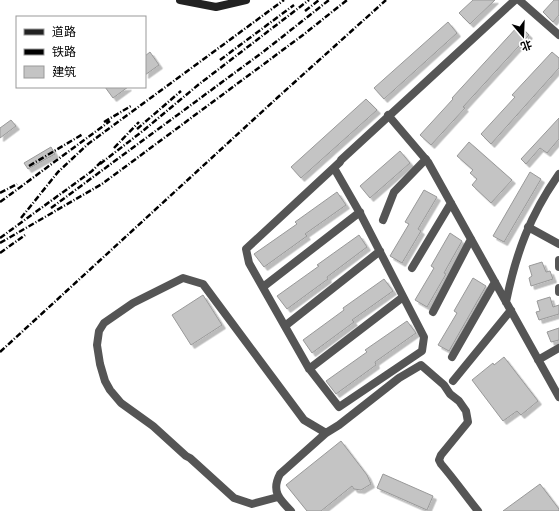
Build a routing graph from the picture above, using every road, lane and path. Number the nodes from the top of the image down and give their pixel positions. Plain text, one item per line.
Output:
1 (180, 0) edge
2 (246, 0) edge
3 (515, 0) edge
4 (519, 0) edge
5 (559, 35) edge
6 (388, 115) junction
7 (426, 159) junction
8 (334, 168) junction
9 (559, 174) edge
10 (451, 203) junction
11 (360, 212) junction
12 (382, 220) dead end
13 (528, 227) junction
14 (471, 239) junction
15 (559, 244) edge
16 (380, 251) junction
17 (559, 260) edge
18 (559, 267) edge
19 (412, 268) dead end
20 (495, 282) junction
21 (263, 287) junction
22 (559, 288) edge
23 (559, 292) edge
24 (403, 297) junction
25 (506, 302) junction
26 (511, 310) junction
27 (433, 312) dead end
28 (285, 326) junction
29 (559, 348) edge
30 (452, 357) dead end
31 (538, 360) junction
32 (309, 369) junction
33 (453, 381) dead end
34 (559, 397) edge
35 (326, 433) junction
36 (278, 497) junction
37 (291, 511) edge
38 (478, 511) edge

1 - 2 main road
3 - 6 street
4 - 5 street
6 - 7 street
6 - 8 street
7 - 10 street
7 - 12 street
8 - 11 street
8 - 21 street
9 - 13 street
10 - 14 street
10 - 19 street
11 - 16 street
11 - 21 street
13 - 15 street
13 - 25 street
14 - 20 street
14 - 27 street
16 - 24 street
16 - 28 street
17 - 18 street
20 - 25 street
20 - 30 street
21 - 28 street
22 - 23 street
24 - 32 street
24 - 32 street
25 - 26 street
26 - 31 street
26 - 33 street
28 - 32 street
29 - 31 street
31 - 34 street
35 - 36 street
35 - 36 street
35 - 38 street
36 - 37 street

